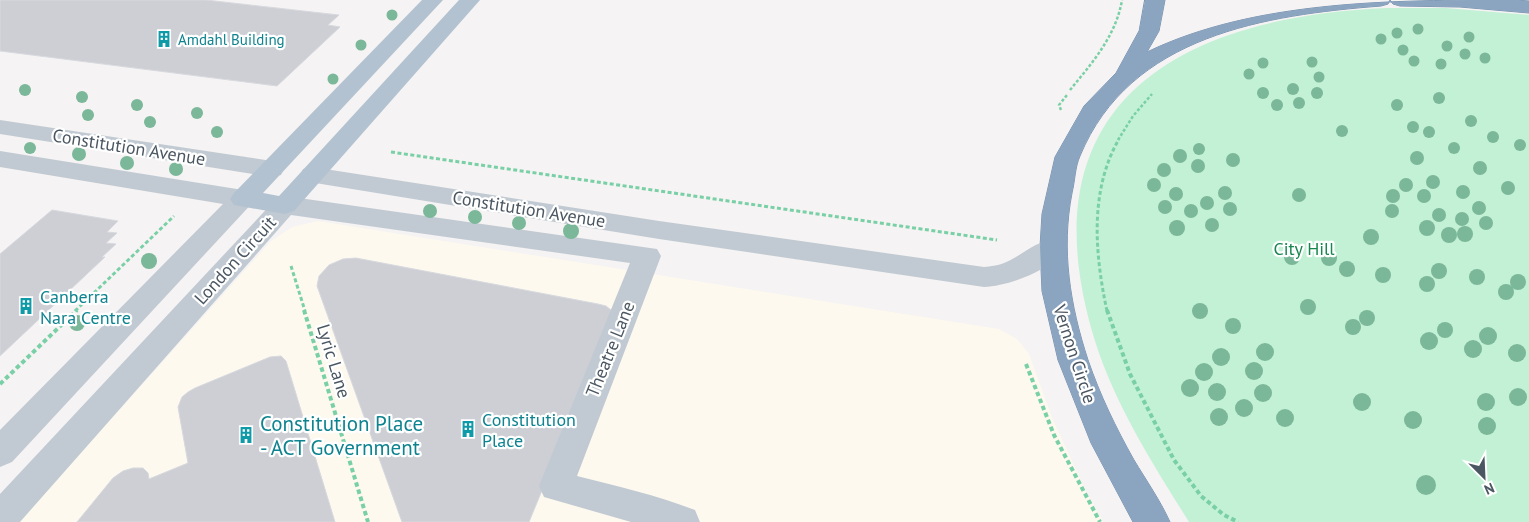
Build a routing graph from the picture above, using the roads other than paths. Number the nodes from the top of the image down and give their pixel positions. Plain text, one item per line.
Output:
1 (433, 0) edge
2 (470, 0) edge
3 (1155, 0) edge
4 (1381, 0) edge
5 (1400, 0) edge
6 (1510, 0) edge
7 (1529, 6) edge
8 (1123, 78) junction
9 (0, 127) edge
10 (0, 159) edge
11 (272, 169) junction
12 (312, 175) junction
13 (243, 199) junction
14 (284, 205) junction
15 (1052, 248) junction
16 (647, 256) joint
17 (0, 452) edge
18 (0, 519) edge
19 (682, 522) edge
20 (1152, 522) edge

1 - 11 main road, London Circuit
2 - 12 main road, London Circuit
3 - 8 highway
4 - 8 highway, Vernon Circle
5 - 7 highway
6 - 7 highway
8 - 15 highway, Vernon Circle
9 - 11 street, Constitution Avenue
10 - 13 street, Constitution Avenue
11 - 12 main road, Constitution Avenue
11 - 13 main road, London Circuit
12 - 14 main road, London Circuit
12 - 15 street, Constitution Avenue
13 - 14 main road, Constitution Avenue
13 - 17 street, London Circuit
14 - 16 street, Constitution Avenue
14 - 18 street, London Circuit
15 - 20 highway, Vernon Circle
16 - 19 street, Theatre Lane

